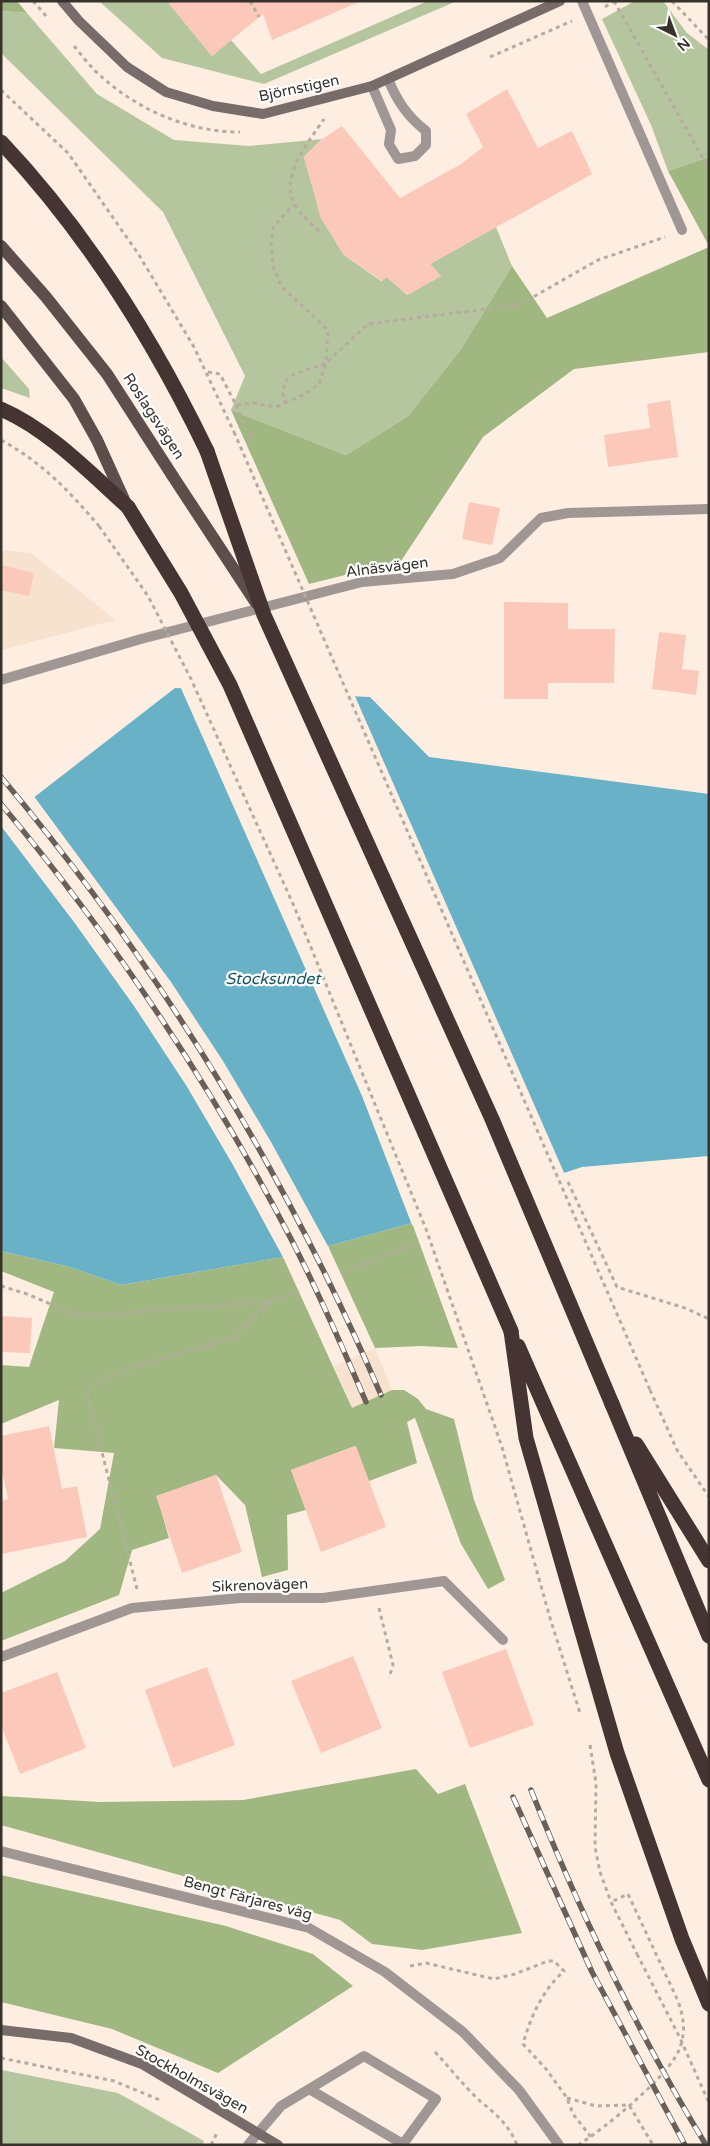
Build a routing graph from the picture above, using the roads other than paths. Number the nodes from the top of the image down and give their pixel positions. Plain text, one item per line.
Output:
1 (62, 1) edge
2 (560, 1) edge
3 (582, 1) edge
4 (388, 79) junction
5 (372, 86) junction
6 (1, 142) edge
7 (682, 230) road end
8 (1, 246) edge
9 (1, 306) edge
10 (1, 408) edge
11 (128, 507) junction
12 (709, 509) edge
13 (264, 615) junction
14 (1, 680) edge
15 (511, 1331) junction
16 (612, 1404) junction
17 (709, 1561) edge
18 (709, 1636) edge
19 (503, 1640) dead end
20 (1, 1656) edge
21 (709, 1780) edge
22 (1, 1851) edge
23 (709, 2004) edge
24 (1, 2030) edge
25 (309, 2089) junction
26 (258, 2134) junction
27 (248, 2145) edge
28 (278, 2145) edge
29 (559, 2145) edge

1 - 5 street, Björnstigen
2 - 4 street, Björnstigen
3 - 7 street
4 - 5 street, Björnstigen
4 - 5 street
6 - 13 highway, bridge
8 - 13 main road, Roslagsvägen, bridge
9 - 11 main road
10 - 11 highway
11 - 15 highway, bridge
12 - 14 street, Alnäsvägen
13 - 16 highway, bridge
15 - 21 highway
15 - 23 highway
16 - 17 highway
16 - 18 highway
19 - 20 street, Sikrenovägen
22 - 29 street, Bengt Färjares väg
24 - 26 street, Stockholmsvägen
25 - 25 street
25 - 26 street
26 - 27 street
26 - 28 street, Stockholmsvägen

